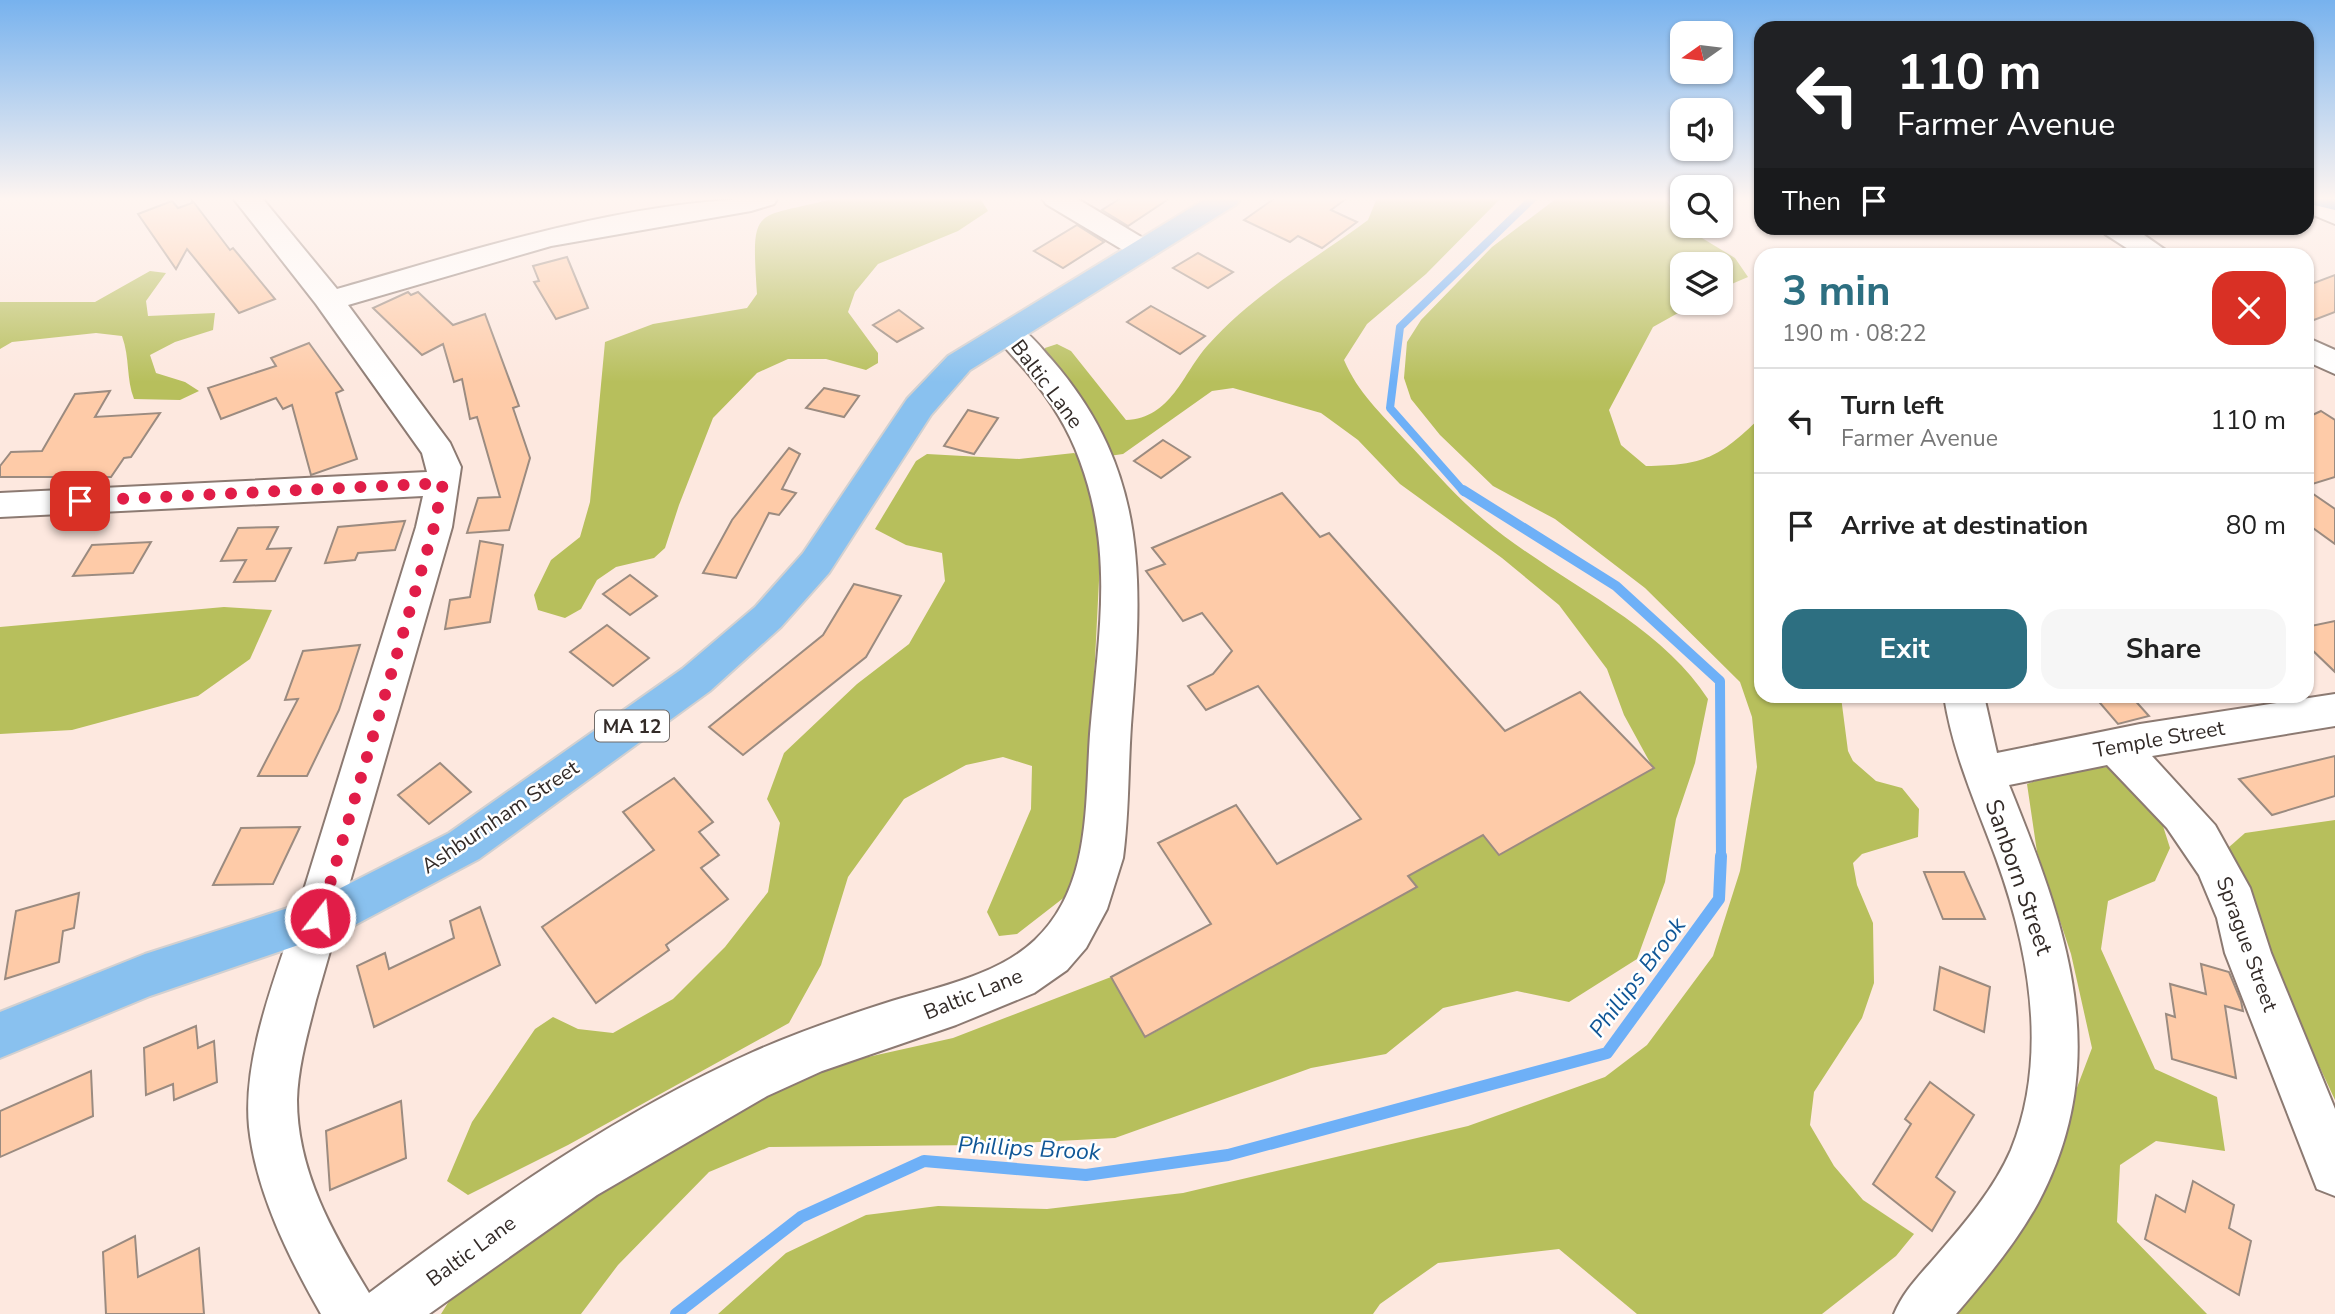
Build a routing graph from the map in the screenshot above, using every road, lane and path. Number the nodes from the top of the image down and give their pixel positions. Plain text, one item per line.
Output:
1 (296, 259) edge
2 (475, 259) edge
3 (1128, 259) edge
4 (330, 302) junction
5 (1009, 332) junction
6 (443, 483) junction
7 (0, 506) edge
8 (1966, 703) edge
9 (2335, 710) edge
10 (2115, 746) junction
11 (1983, 773) junction
12 (320, 918) junction
13 (0, 1035) edge
14 (2335, 1171) edge
15 (351, 1314) edge
16 (385, 1314) edge
17 (1921, 1314) edge

1 - 4 street
2 - 4 street
3 - 5 main road, Ashburnham Street / MA 12
4 - 6 street
5 - 12 main road, Ashburnham Street / MA 12
5 - 16 street, Baltic Lane
6 - 7 street
6 - 12 street
8 - 11 street, Sanborn Street
9 - 10 street, Temple Street
10 - 11 street, Temple Street
10 - 14 street, Sprague Street
11 - 17 street, Sanborn Street
12 - 13 main road, Ashburnham Street / MA 12
12 - 15 street

